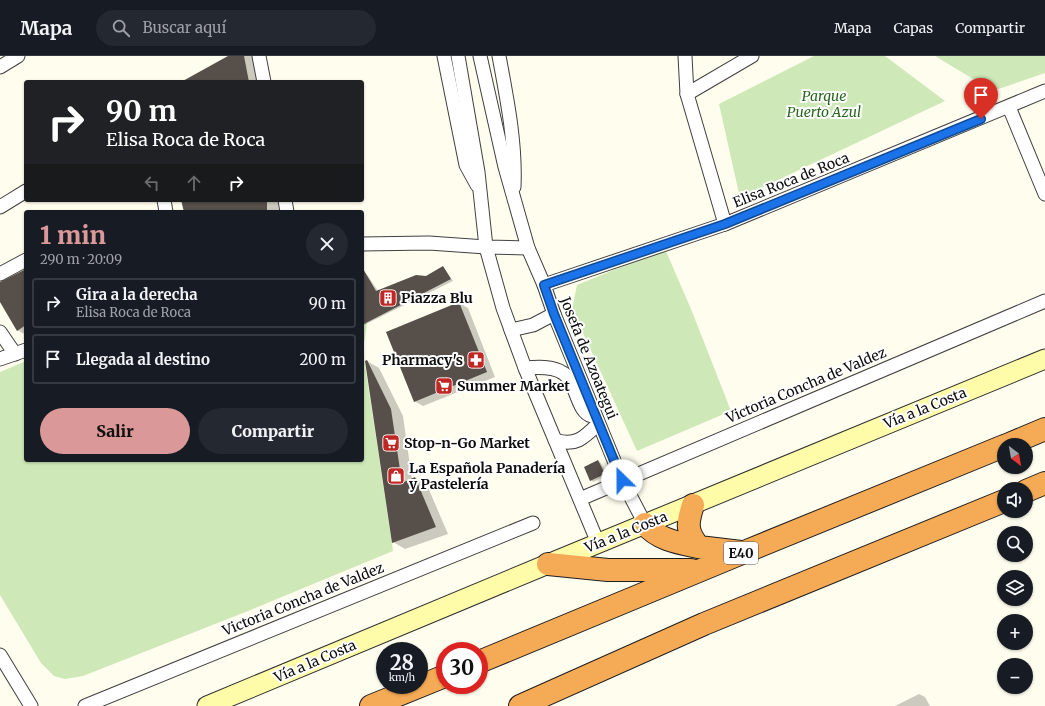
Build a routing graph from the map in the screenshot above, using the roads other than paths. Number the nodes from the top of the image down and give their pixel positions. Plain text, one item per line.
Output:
1 (18, 56) edge
2 (259, 56) edge
3 (444, 56) edge
4 (458, 56) edge
5 (480, 56) edge
6 (499, 56) edge
7 (686, 56) edge
8 (752, 56) edge
9 (0, 67) edge
10 (264, 80) edge
11 (1045, 91) edge
12 (688, 94) junction
13 (1009, 107) junction
14 (480, 190) junction
15 (24, 192) edge
16 (1045, 194) edge
17 (514, 199) junction
18 (0, 207) edge
19 (725, 224) junction
20 (364, 244) edge
21 (486, 247) junction
22 (528, 248) junction
23 (24, 261) edge
24 (0, 274) edge
25 (544, 285) junction
26 (1045, 302) edge
27 (554, 314) junction
28 (511, 330) junction
29 (0, 332) edge
30 (21, 352) edge
31 (0, 359) edge
32 (1045, 359) edge
33 (525, 368) junction
34 (597, 421) junction
35 (1045, 429) edge
36 (1024, 438) edge
37 (555, 440) junction
38 (997, 449) edge
39 (622, 480) junction
40 (1045, 483) edge
41 (1033, 488) edge
42 (580, 499) junction
43 (997, 504) edge
44 (693, 505) junction
45 (533, 523) dead end
46 (645, 524) junction
47 (598, 543) junction
48 (698, 547) junction
49 (742, 553) junction
50 (548, 564) junction
51 (703, 570) junction
52 (0, 655) edge
53 (488, 658) edge
54 (436, 680) edge
55 (31, 706) edge
56 (85, 706) edge
57 (207, 706) edge
58 (371, 706) edge
59 (520, 706) edge

1 - 9 street
2 - 10 street
3 - 14 street
4 - 14 street
5 - 17 street, Josefa de Azoategui
6 - 17 street, Josefa de Azoategui
7 - 12 street
8 - 12 street
11 - 13 street, Elisa Roca de Roca
12 - 19 street
13 - 16 street
13 - 19 street, Elisa Roca de Roca
14 - 21 street
15 - 18 street
17 - 22 street, Josefa de Azoategui
19 - 25 street, Elisa Roca de Roca
20 - 21 street
21 - 22 street
21 - 28 street
22 - 25 street, Josefa de Azoategui
23 - 24 street
25 - 27 street, Josefa de Azoategui
26 - 39 street, Victoria Concha de Valdez
27 - 28 street
27 - 34 street, Josefa de Azoategui
28 - 33 street
29 - 30 street
30 - 31 street
32 - 44 street, Vía a la Costa
33 - 34 street
33 - 37 street
34 - 37 street
34 - 39 street, Josefa de Azoategui
35 - 36 highway
37 - 42 street
38 - 49 highway, E40
39 - 42 street, Victoria Concha de Valdez
39 - 46 street, Josefa de Azoategui
40 - 41 highway
42 - 47 street
43 - 59 highway
44 - 46 street, Vía a la Costa
44 - 48 highway
45 - 56 street, Victoria Concha de Valdez
46 - 47 street, Vía a la Costa
46 - 48 highway
47 - 50 street, Vía a la Costa
48 - 49 highway
49 - 51 highway, E40
50 - 51 highway
50 - 57 street, Vía a la Costa
51 - 53 highway, E40
52 - 55 street
54 - 58 highway

